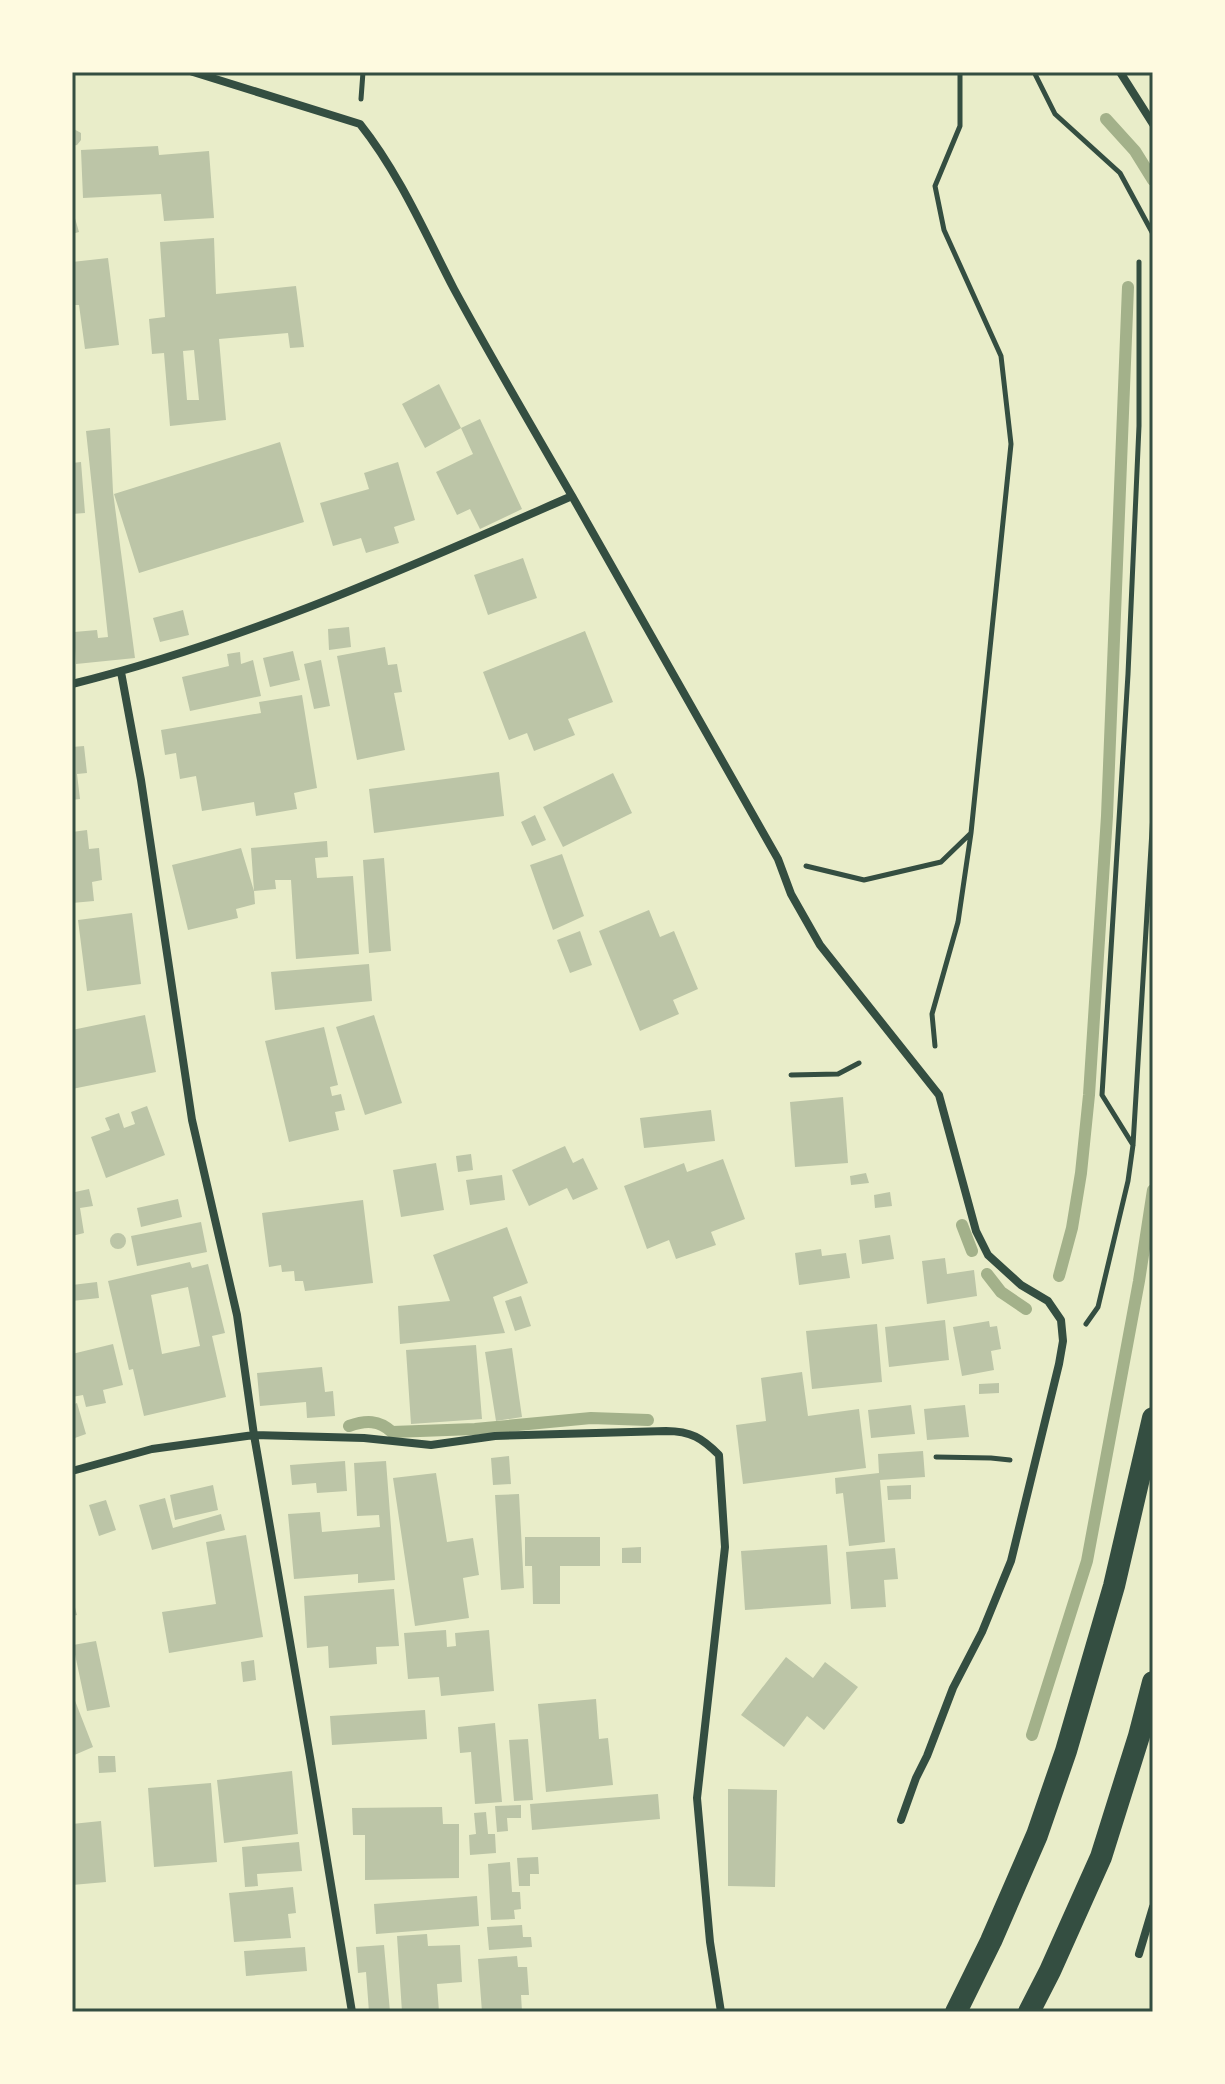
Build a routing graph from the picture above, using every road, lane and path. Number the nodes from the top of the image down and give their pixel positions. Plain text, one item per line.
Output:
1 (193, 72) edge
2 (960, 72) edge
3 (1034, 72) edge
4 (1120, 72) edge
5 (1153, 124) edge
6 (1153, 234) edge
7 (1139, 262) dead end
8 (572, 496) junction
9 (121, 672) junction
10 (72, 684) edge
11 (1153, 814) edge
12 (971, 833) junction
13 (778, 859) junction
14 (859, 1063) dead end
15 (791, 1075) dead end
16 (939, 1095) junction
17 (1133, 1145) junction
18 (1059, 1364) junction
19 (1153, 1418) edge
20 (254, 1435) junction
21 (936, 1457) dead end
22 (991, 1458) dead end
23 (72, 1471) edge
24 (1153, 1682) edge
25 (901, 1820) dead end
26 (1153, 1907) edge
27 (1139, 1954) dead end
28 (352, 2012) edge
29 (721, 2012) edge
30 (956, 2012) edge
31 (1029, 2012) edge

1 - 8 street
2 - 12 path
3 - 6 path
4 - 5 street
7 - 17 path
8 - 9 street
8 - 13 street
9 - 10 street
9 - 20 street
11 - 17 path
12 - 13 path
12 - 16 path
13 - 16 street
14 - 15 path
16 - 18 street
17 - 18 path
18 - 25 street
19 - 30 highway
20 - 23 street
20 - 28 street
20 - 29 street
21 - 22 path
24 - 31 highway
26 - 27 street

